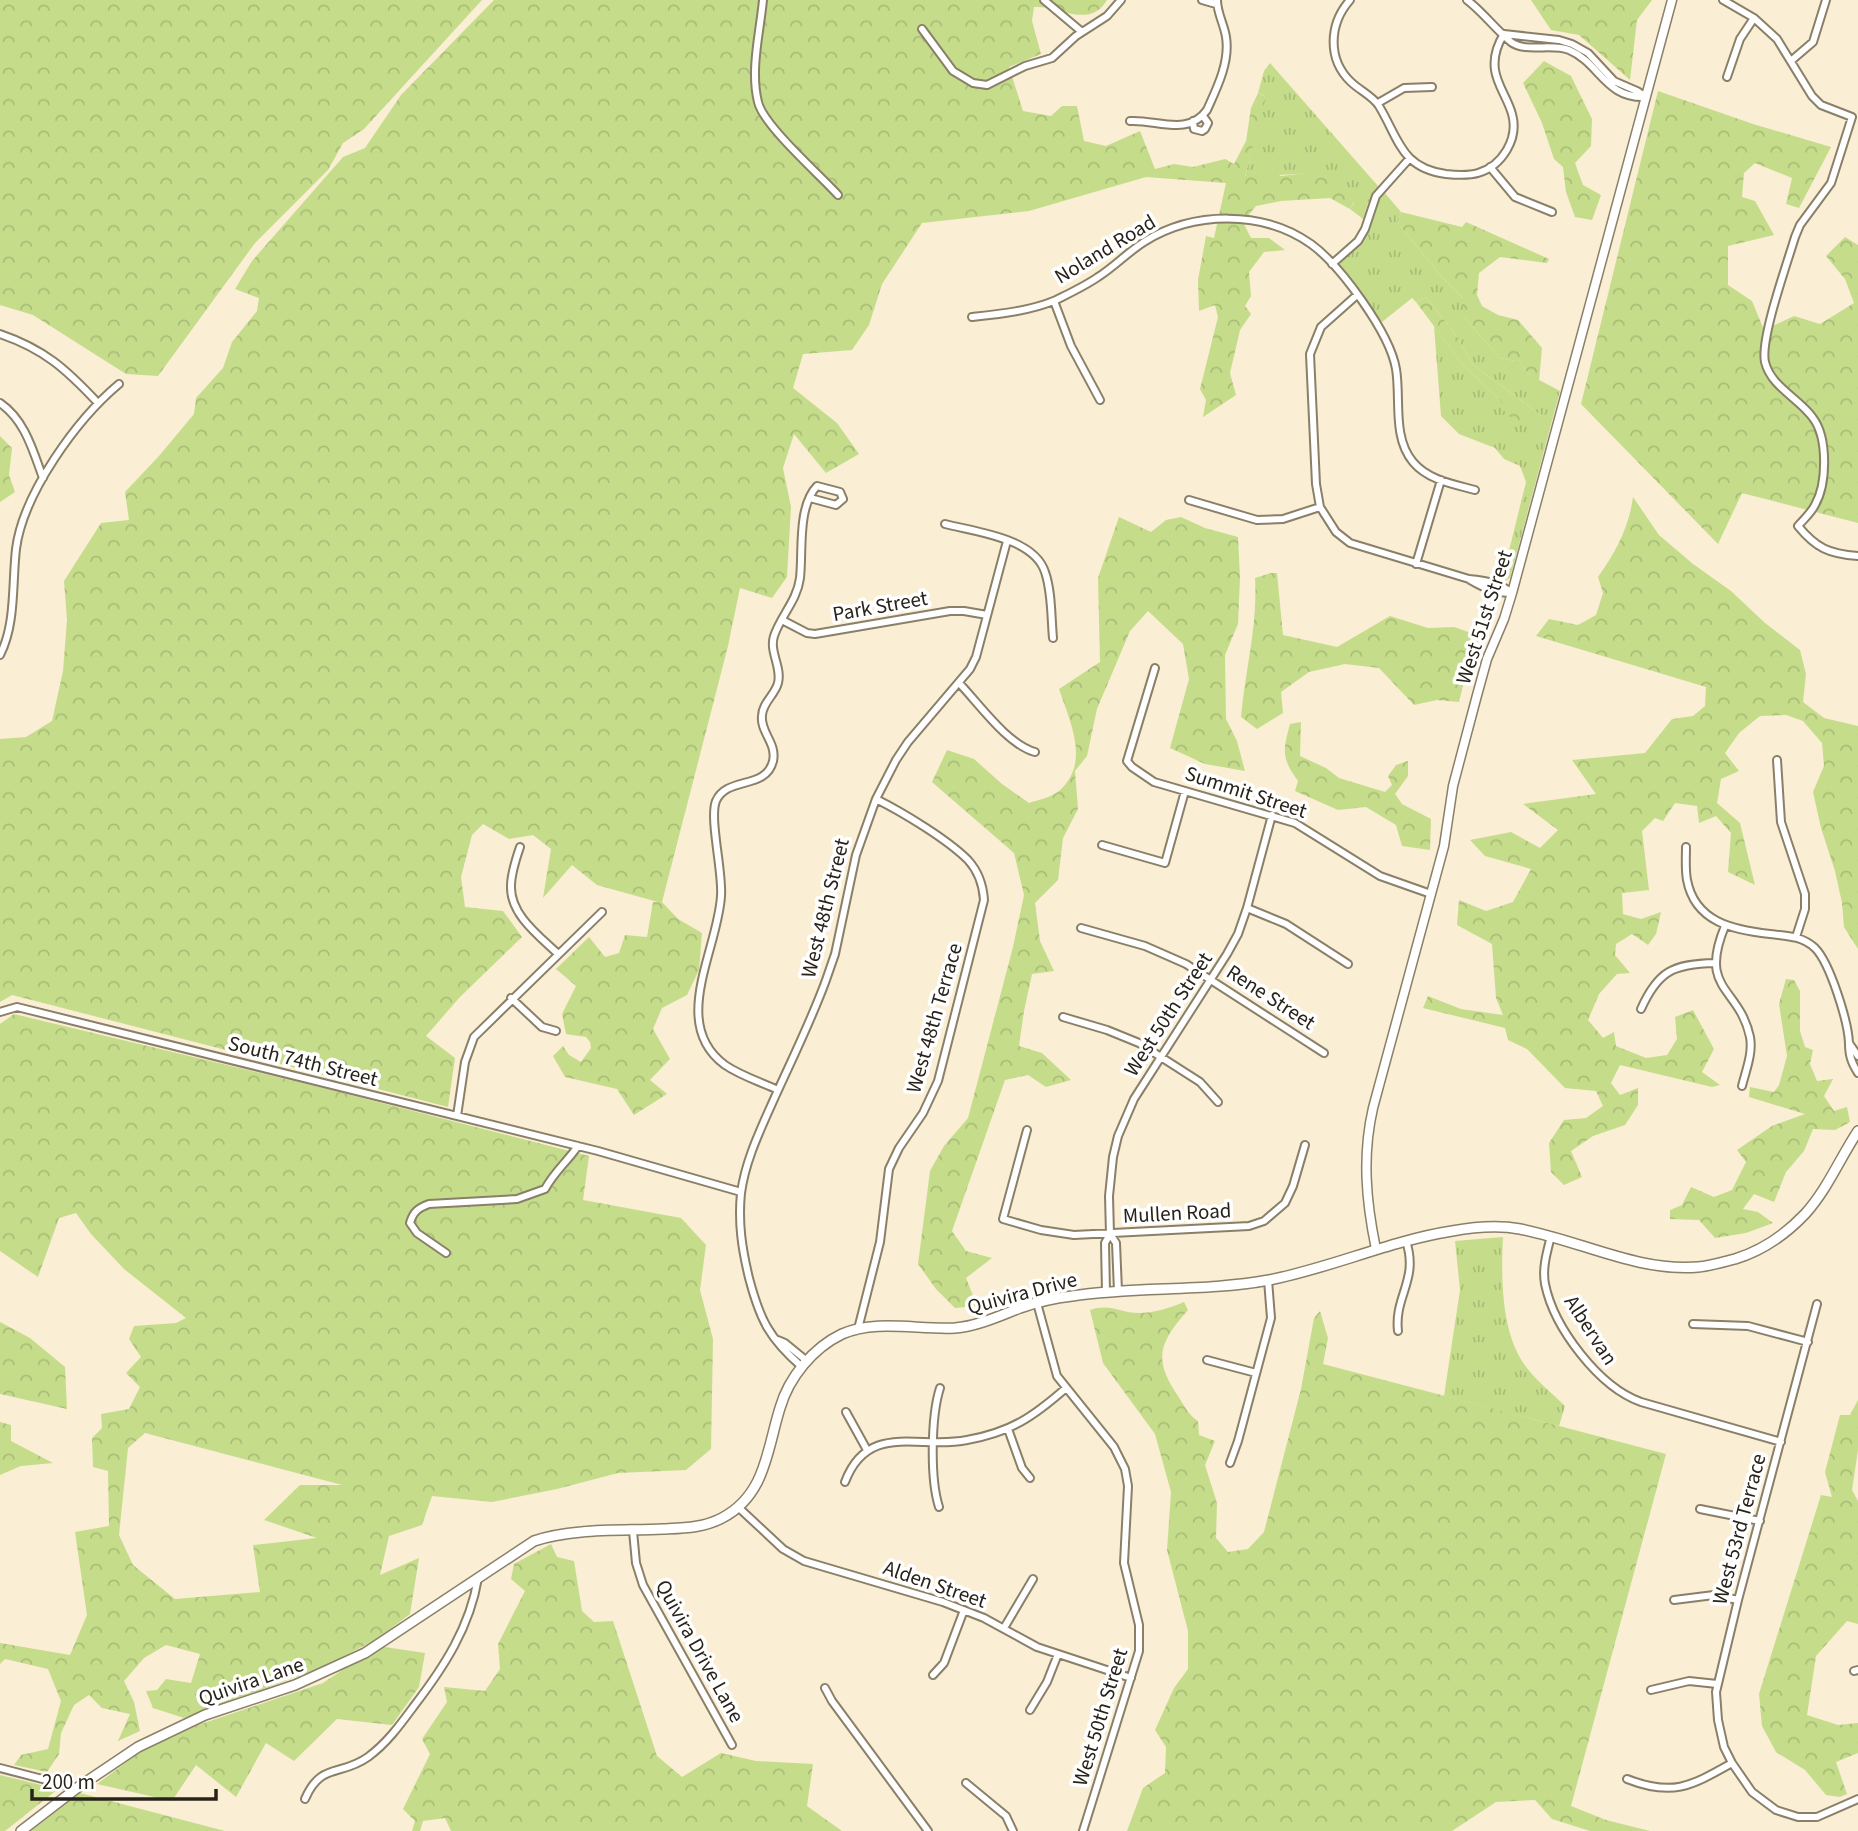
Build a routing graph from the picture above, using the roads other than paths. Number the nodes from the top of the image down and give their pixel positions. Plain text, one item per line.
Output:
1 (763, 0) edge
2 (1044, 0) edge
3 (1121, 0) edge
4 (1202, 0) edge
5 (1350, 0) edge
6 (1467, 0) edge
7 (1672, 0) edge
8 (1723, 0) edge
9 (1826, 0) edge
10 (1217, 2) edge
11 (1754, 18) junction
12 (922, 29) dead end
13 (1082, 32) junction
14 (1504, 34) junction
15 (1792, 60) junction
16 (1727, 77) dead end
17 (1432, 87) dead end
18 (1646, 97) junction
19 (1378, 103) junction
20 (1203, 116) junction
21 (1130, 121) dead end
22 (1193, 121) junction
23 (1409, 159) junction
24 (1490, 167) junction
25 (838, 195) dead end
26 (1552, 212) dead end
27 (1332, 264) junction
28 (1357, 295) junction
29 (1054, 301) junction
30 (972, 317) dead end
31 (0, 334) edge
32 (119, 384) dead end
33 (1100, 400) dead end
34 (97, 402) junction
35 (0, 403) edge
36 (43, 478) junction
37 (1441, 480) junction
38 (1475, 490) dead end
39 (810, 498) junction
40 (1189, 500) dead end
41 (1320, 507) junction
42 (945, 524) dead end
43 (1007, 541) junction
44 (1858, 556) edge
45 (1416, 564) junction
46 (1512, 593) junction
47 (987, 615) junction
48 (782, 620) junction
49 (1053, 638) dead end
50 (0, 655) edge
51 (1154, 668) dead end
52 (960, 684) junction
53 (1035, 752) dead end
54 (1777, 761) dead end
55 (1185, 791) junction
56 (876, 799) junction
57 (1272, 815) junction
58 (1102, 845) dead end
59 (520, 847) dead end
60 (1686, 847) dead end
61 (1431, 894) junction
62 (1247, 908) junction
63 (601, 912) dead end
64 (1725, 926) junction
65 (1081, 928) dead end
66 (1796, 937) junction
67 (557, 953) junction
68 (1715, 962) junction
69 (1348, 964) dead end
70 (1211, 979) junction
71 (511, 998) junction
72 (1641, 1009) dead end
73 (0, 1012) edge
74 (1063, 1017) dead end
75 (556, 1031) dead end
76 (1849, 1044) junction
77 (1324, 1053) dead end
78 (1160, 1056) junction
79 (1858, 1056) edge
80 (1858, 1072) edge
81 (1742, 1086) dead end
82 (778, 1090) junction
83 (1218, 1102) dead end
84 (457, 1116) junction
85 (1027, 1130) dead end
86 (1858, 1131) edge
87 (1305, 1145) dead end
88 (578, 1146) junction
89 (741, 1192) junction
90 (1110, 1234) junction
91 (1551, 1237) junction
92 (1406, 1241) junction
93 (1376, 1249) junction
94 (446, 1253) dead end
95 (1268, 1280) junction
96 (1118, 1291) junction
97 (1106, 1292) junction
98 (1037, 1303) junction
99 (1817, 1304) dead end
100 (1693, 1324) dead end
101 (858, 1329) junction
102 (1398, 1331) dead end
103 (1808, 1342) junction
104 (1207, 1360) dead end
105 (804, 1364) junction
106 (1256, 1373) junction
107 (940, 1388) dead end
108 (1066, 1388) junction
109 (846, 1412) dead end
110 (1008, 1429) junction
111 (934, 1441) junction
112 (1781, 1442) junction
113 (867, 1450) junction
114 (1230, 1463) dead end
115 (1030, 1478) dead end
116 (845, 1482) dead end
117 (738, 1507) junction
118 (939, 1507) dead end
119 (1700, 1509) dead end
120 (1760, 1521) junction
121 (633, 1531) junction
122 (495, 1567) joint
123 (479, 1576) junction
124 (1033, 1579) dead end
125 (1674, 1600) dead end
126 (1738, 1600) junction
127 (964, 1610) junction
128 (1004, 1628) junction
129 (1058, 1654) junction
130 (933, 1675) dead end
131 (1132, 1678) junction
132 (1717, 1684) junction
133 (825, 1688) dead end
134 (1651, 1690) dead end
135 (1030, 1710) dead end
136 (732, 1745) dead end
137 (1732, 1763) junction
138 (0, 1768) edge
139 (1627, 1779) dead end
140 (966, 1783) dead end
141 (77, 1788) junction
142 (305, 1799) dead end
143 (1858, 1799) edge
144 (21, 1831) edge
145 (928, 1831) edge
146 (1013, 1831) edge
147 (1083, 1831) edge

1 - 25 street
2 - 13 street
3 - 13 street
4 - 10 street
5 - 19 street
6 - 14 street
7 - 18 street, West 51st Street
8 - 11 street
9 - 15 street
10 - 20 street
11 - 15 street
11 - 16 street
12 - 13 street
14 - 18 street
14 - 24 street
15 - 44 street
17 - 19 street
18 - 46 street, West 51st Street
19 - 23 street
20 - 22 street
20 - 22 street
21 - 22 street
23 - 24 street
23 - 27 street
24 - 26 street
27 - 28 street, Noland Road
27 - 29 street, Noland Road
28 - 37 street, Noland Road
28 - 41 street
29 - 30 street, Noland Road
29 - 33 street
31 - 34 street
32 - 34 street
34 - 36 street
35 - 36 street
36 - 50 street
37 - 38 street, Noland Road
37 - 45 street
39 - 39 street
39 - 48 street
40 - 41 street
41 - 45 street
42 - 43 street
43 - 47 street, West 48th Street
43 - 49 street
45 - 46 street
46 - 61 street, West 51st Street
47 - 48 street, Park Street
47 - 52 street, West 48th Street
48 - 82 street
51 - 55 street, Summit Street
52 - 53 street
52 - 56 street, West 48th Street
54 - 66 street
55 - 57 street, Summit Street
55 - 58 street
56 - 82 street, West 48th Street
56 - 101 street, West 48th Terrace
57 - 61 street, Summit Street
57 - 62 street, West 50th Street
59 - 67 street
60 - 64 street
61 - 93 street, West 51st Street
62 - 69 street
62 - 70 street, West 50th Street
63 - 67 street
64 - 66 street
64 - 68 street
65 - 70 street, Rene Street
66 - 76 street
67 - 71 street
68 - 72 street
68 - 81 street
70 - 77 street, Rene Street
70 - 78 street, West 50th Street
71 - 75 street
71 - 84 street
73 - 84 street, South 74th Street
74 - 78 street
76 - 79 street
76 - 80 street
78 - 83 street
78 - 90 street, West 50th Street
82 - 89 street, West 48th Street
84 - 88 street, South 74th Street
85 - 90 street, Mullen Road
86 - 91 main road, Quivira Drive
87 - 90 street, Mullen Road
88 - 89 street, South 74th Street
88 - 94 street
89 - 105 street, West 48th Street
90 - 96 street, West 50th Street
90 - 97 street, West 50th Street
91 - 92 main road, Quivira Drive
91 - 112 street, Albervan
92 - 93 main road, Quivira Drive
92 - 102 street
93 - 95 main road, Quivira Drive
95 - 96 main road, Quivira Drive
95 - 106 street
96 - 97 main road, Quivira Drive
97 - 98 main road, Quivira Drive
98 - 101 main road, Quivira Drive
98 - 108 street, West 50th Street
99 - 103 street, West 53rd Terrace
100 - 103 street
101 - 105 main road, Quivira Drive
103 - 112 street, West 53rd Terrace
104 - 106 street
105 - 117 main road, Quivira Drive
106 - 114 street
107 - 111 street
108 - 110 street
108 - 131 street, West 50th Street
109 - 113 street
110 - 111 street
110 - 115 street
111 - 113 street
111 - 118 street
112 - 120 street, West 53rd Terrace
113 - 116 street
117 - 121 main road, Quivira Drive
117 - 127 street, Alden Street
119 - 120 street
120 - 126 street, West 53rd Terrace
121 - 122 main road, Quivira Drive
121 - 136 street, Quivira Drive Lane
122 - 123 main road, Quivira Lane
123 - 141 main road, Quivira Lane
123 - 142 street
124 - 128 street
125 - 126 street
126 - 132 street, West 53rd Terrace
127 - 128 street, Alden Street
127 - 130 street
128 - 129 street, Alden Street
129 - 131 street, Alden Street
129 - 135 street
131 - 147 street, West 50th Street
132 - 134 street
132 - 137 street, West 53rd Terrace
133 - 145 street
137 - 139 street
137 - 143 street
138 - 141 street
140 - 146 street
141 - 144 main road, Quivira Lane

